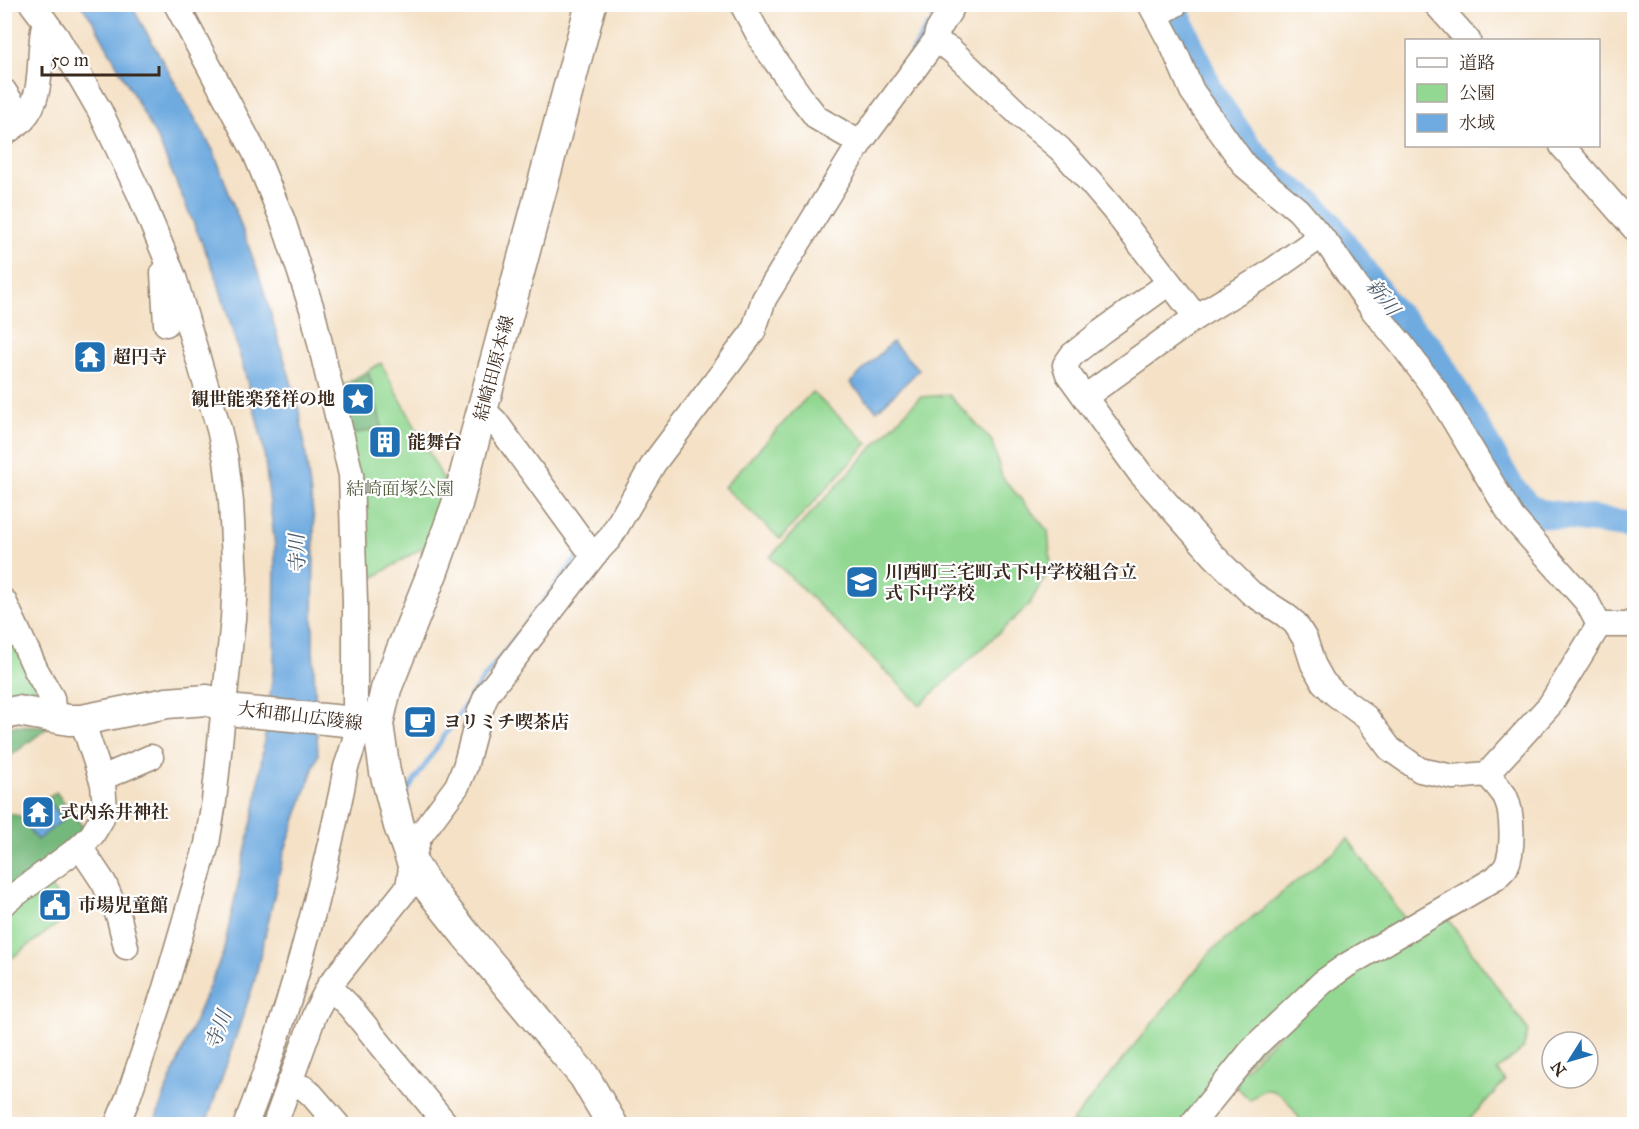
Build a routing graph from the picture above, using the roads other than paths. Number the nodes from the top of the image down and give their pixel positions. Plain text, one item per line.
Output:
1 (176, 4) edge
2 (591, 4) edge
3 (742, 4) edge
4 (954, 4) edge
5 (1436, 4) edge
6 (1161, 8) edge
7 (39, 13) edge
8 (1467, 39) edge
9 (935, 41) junction
10 (4, 91) edge
11 (14, 127) edge
12 (860, 143) junction
13 (1563, 147) edge
14 (1635, 228) edge
15 (1321, 236) junction
16 (164, 253) junction
17 (1169, 283) junction
18 (1196, 317) junction
19 (166, 324) dead end
20 (1085, 397) junction
21 (483, 410) junction
22 (595, 554) junction
23 (4, 602) edge
24 (1635, 621) edge
25 (1599, 625) junction
26 (231, 709) junction
27 (4, 714) edge
28 (68, 719) junction
29 (359, 723) junction
30 (151, 757) dead end
31 (1487, 774) junction
32 (102, 778) junction
33 (80, 847) junction
34 (412, 862) junction
35 (4, 903) edge
36 (126, 947) dead end
37 (329, 986) junction
38 (289, 1083) junction
39 (117, 1125) edge
40 (246, 1125) edge
41 (275, 1125) edge
42 (337, 1125) edge
43 (446, 1125) edge
44 (612, 1125) edge
45 (1192, 1125) edge

1 - 29 street
2 - 21 main road, 結崎田原本線
3 - 12 street
4 - 9 street
5 - 8 street
6 - 15 street
7 - 11 street
7 - 16 street
9 - 12 street
9 - 17 street
10 - 11 street
12 - 22 street
13 - 14 street
15 - 18 street
15 - 25 street
16 - 19 street
16 - 26 street
17 - 18 street
17 - 20 street
18 - 20 street
20 - 31 street
21 - 22 street
21 - 29 main road, 結崎田原本線
22 - 34 street
23 - 28 street
24 - 25 street
25 - 31 street
26 - 28 main road, 大和郡山広陵線
26 - 29 main road, 大和郡山広陵線
26 - 39 street
27 - 28 main road, 大和郡山広陵線
28 - 32 street
29 - 34 main road, 大和郡山広陵線
29 - 40 street
30 - 32 street
31 - 45 street
32 - 33 street
33 - 35 street
33 - 36 street
34 - 37 street
34 - 44 main road, 大和郡山広陵線
37 - 38 street
37 - 43 street
38 - 41 street
38 - 42 street

